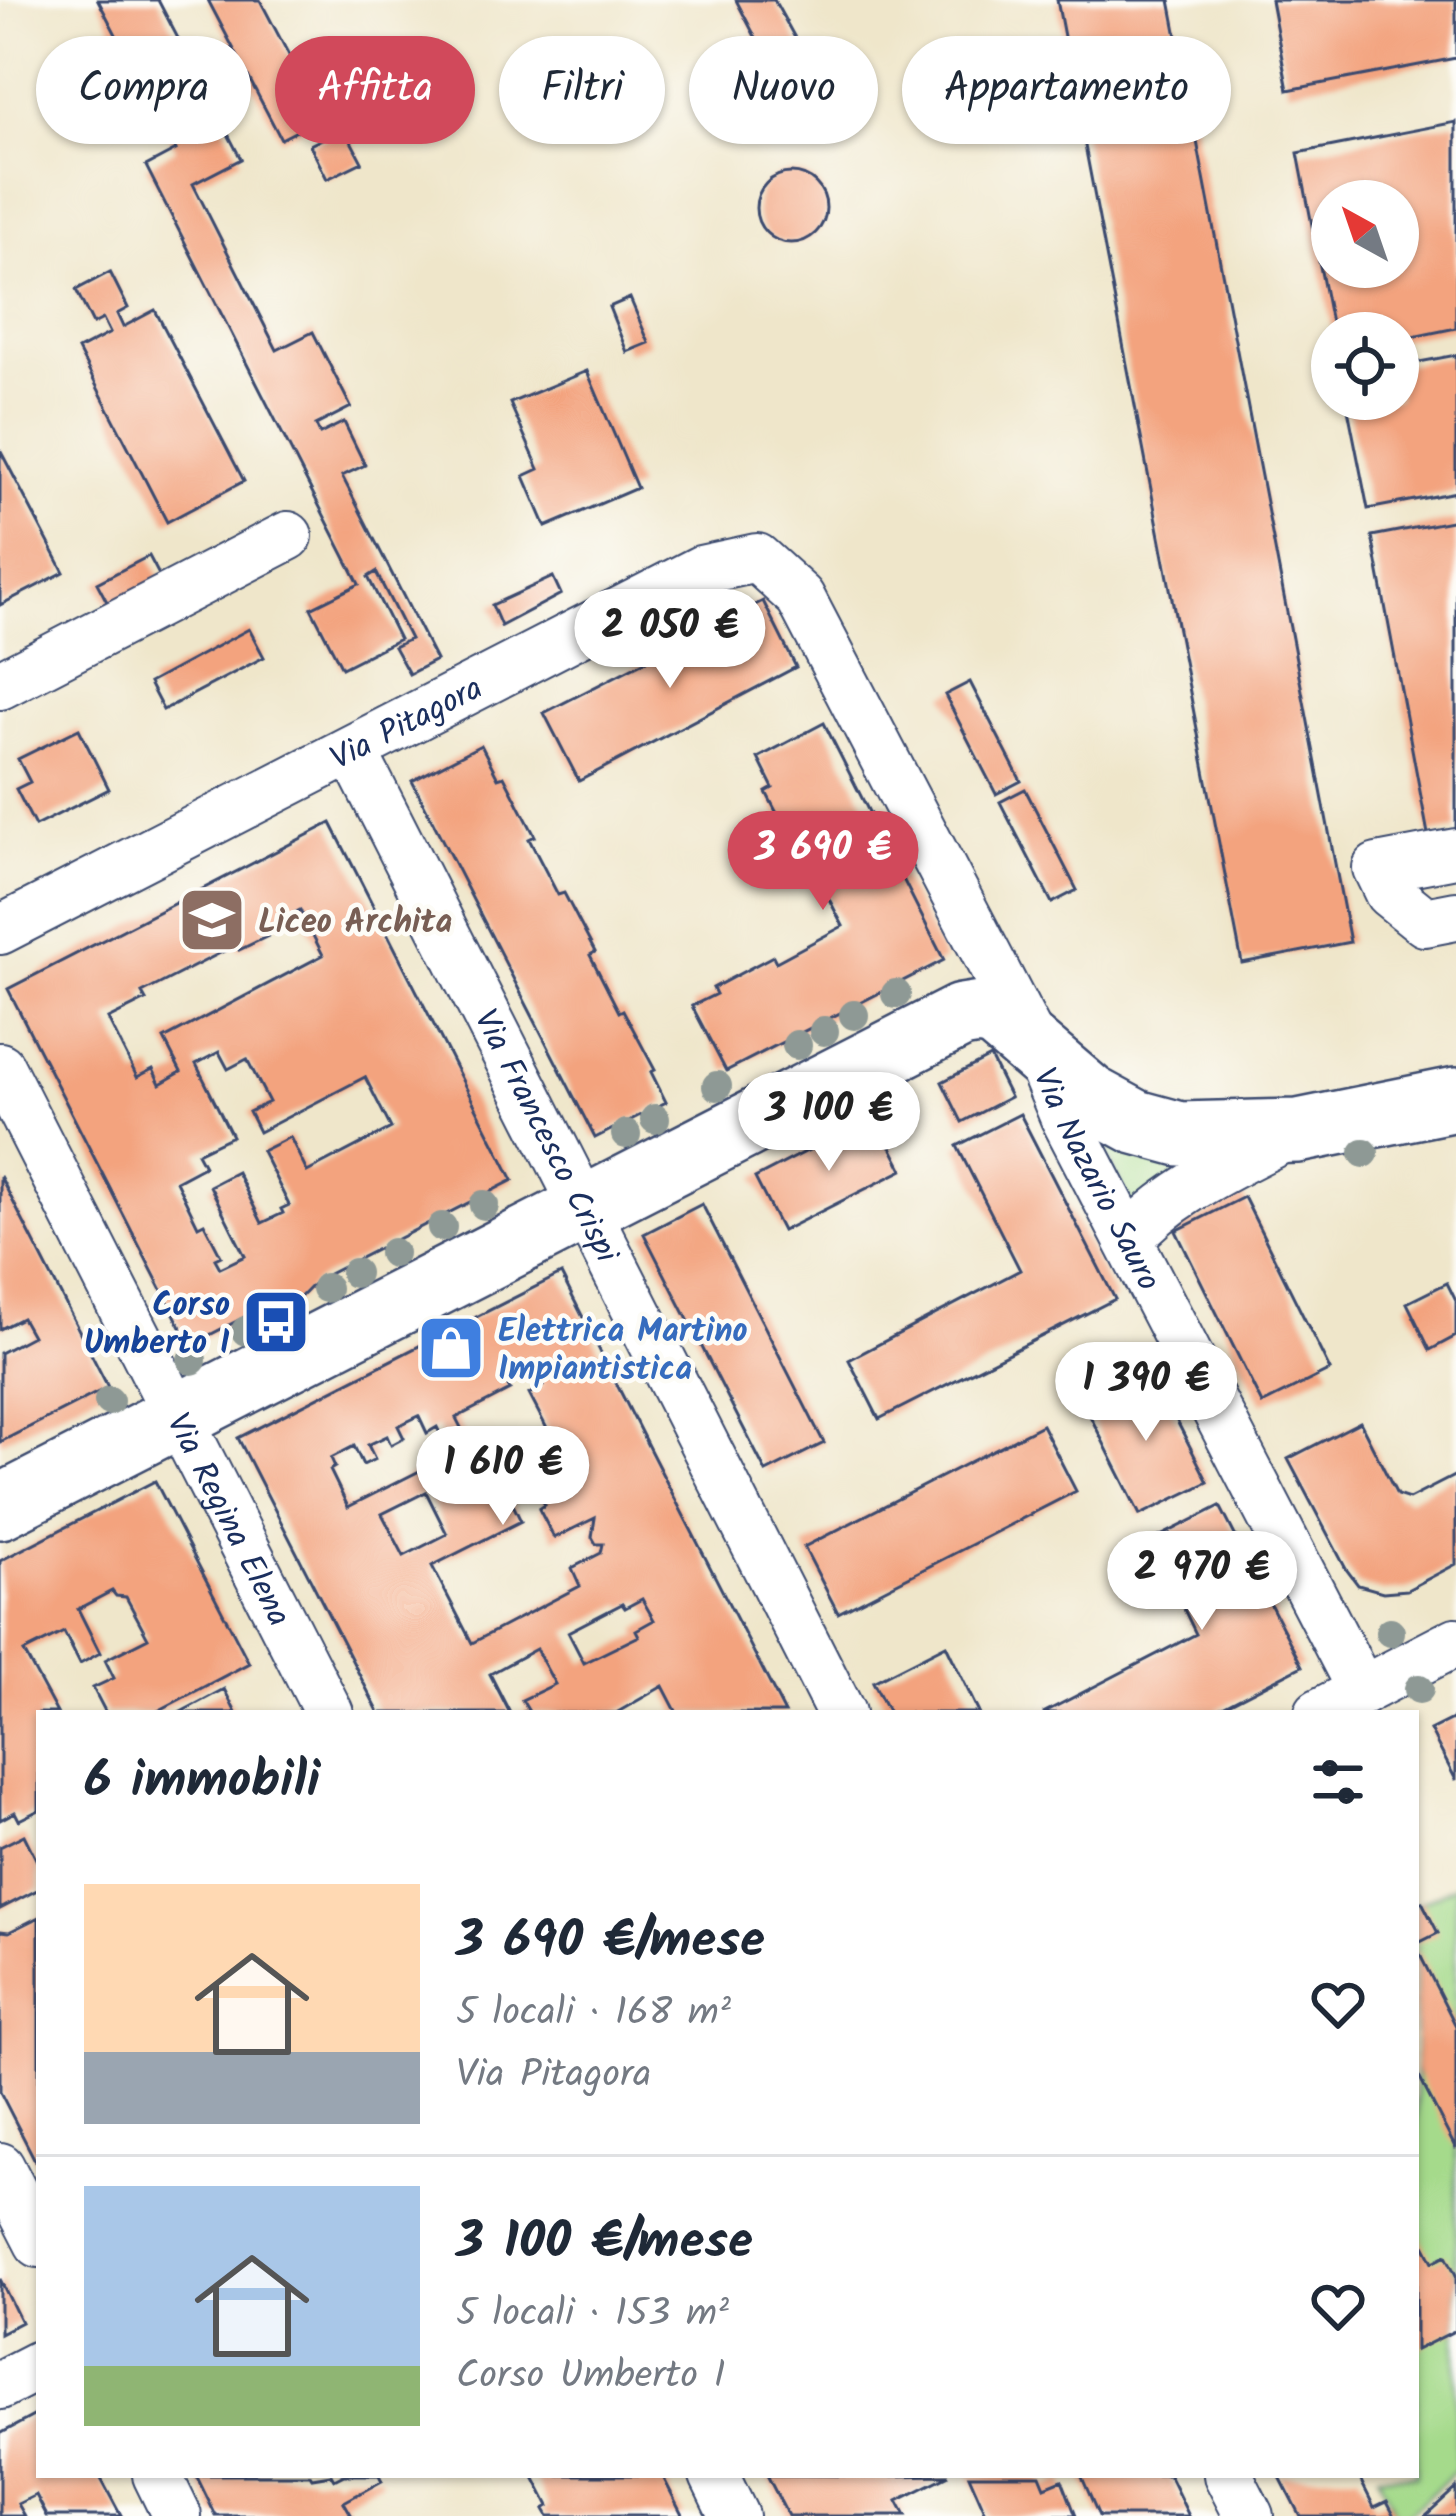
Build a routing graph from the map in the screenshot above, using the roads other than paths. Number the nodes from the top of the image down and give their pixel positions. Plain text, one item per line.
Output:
1 (288, 536) dead end
2 (0, 685) edge
3 (352, 749) junction
4 (1456, 853) edge
5 (1456, 916) edge
6 (0, 930) edge
7 (1036, 1049) junction
8 (0, 1067) edge
9 (1456, 1099) edge
10 (1298, 1131) junction
11 (585, 1208) junction
12 (1129, 1239) junction
13 (178, 1416) junction
14 (0, 1507) edge
15 (1456, 1642) edge
16 (1362, 1691) junction
17 (327, 1710) edge
18 (840, 1710) edge
19 (1325, 1710) edge
20 (0, 2167) edge
21 (36, 2237) edge
22 (36, 2367) edge
23 (0, 2385) edge
24 (158, 2478) edge
25 (715, 2478) edge
26 (1230, 2478) edge
27 (177, 2516) edge
28 (734, 2516) edge
29 (1249, 2516) edge

1 - 2 street
3 - 6 street, Via Pitagora
3 - 7 street, Via Pitagora
3 - 11 street, Via Francesco Crispi
4 - 5 street
7 - 10 main road
7 - 11 main road
7 - 12 street, Via Nazario Sauro
8 - 13 street, Via Regina Elena
9 - 10 main road
10 - 12 street
11 - 13 main road
11 - 18 street, Via Francesco Crispi
12 - 16 street, Via Nazario Sauro
13 - 14 main road
13 - 17 street, Via Regina Elena
15 - 16 street
16 - 19 street
20 - 21 street
22 - 23 street
24 - 27 street
25 - 28 street
26 - 29 street

